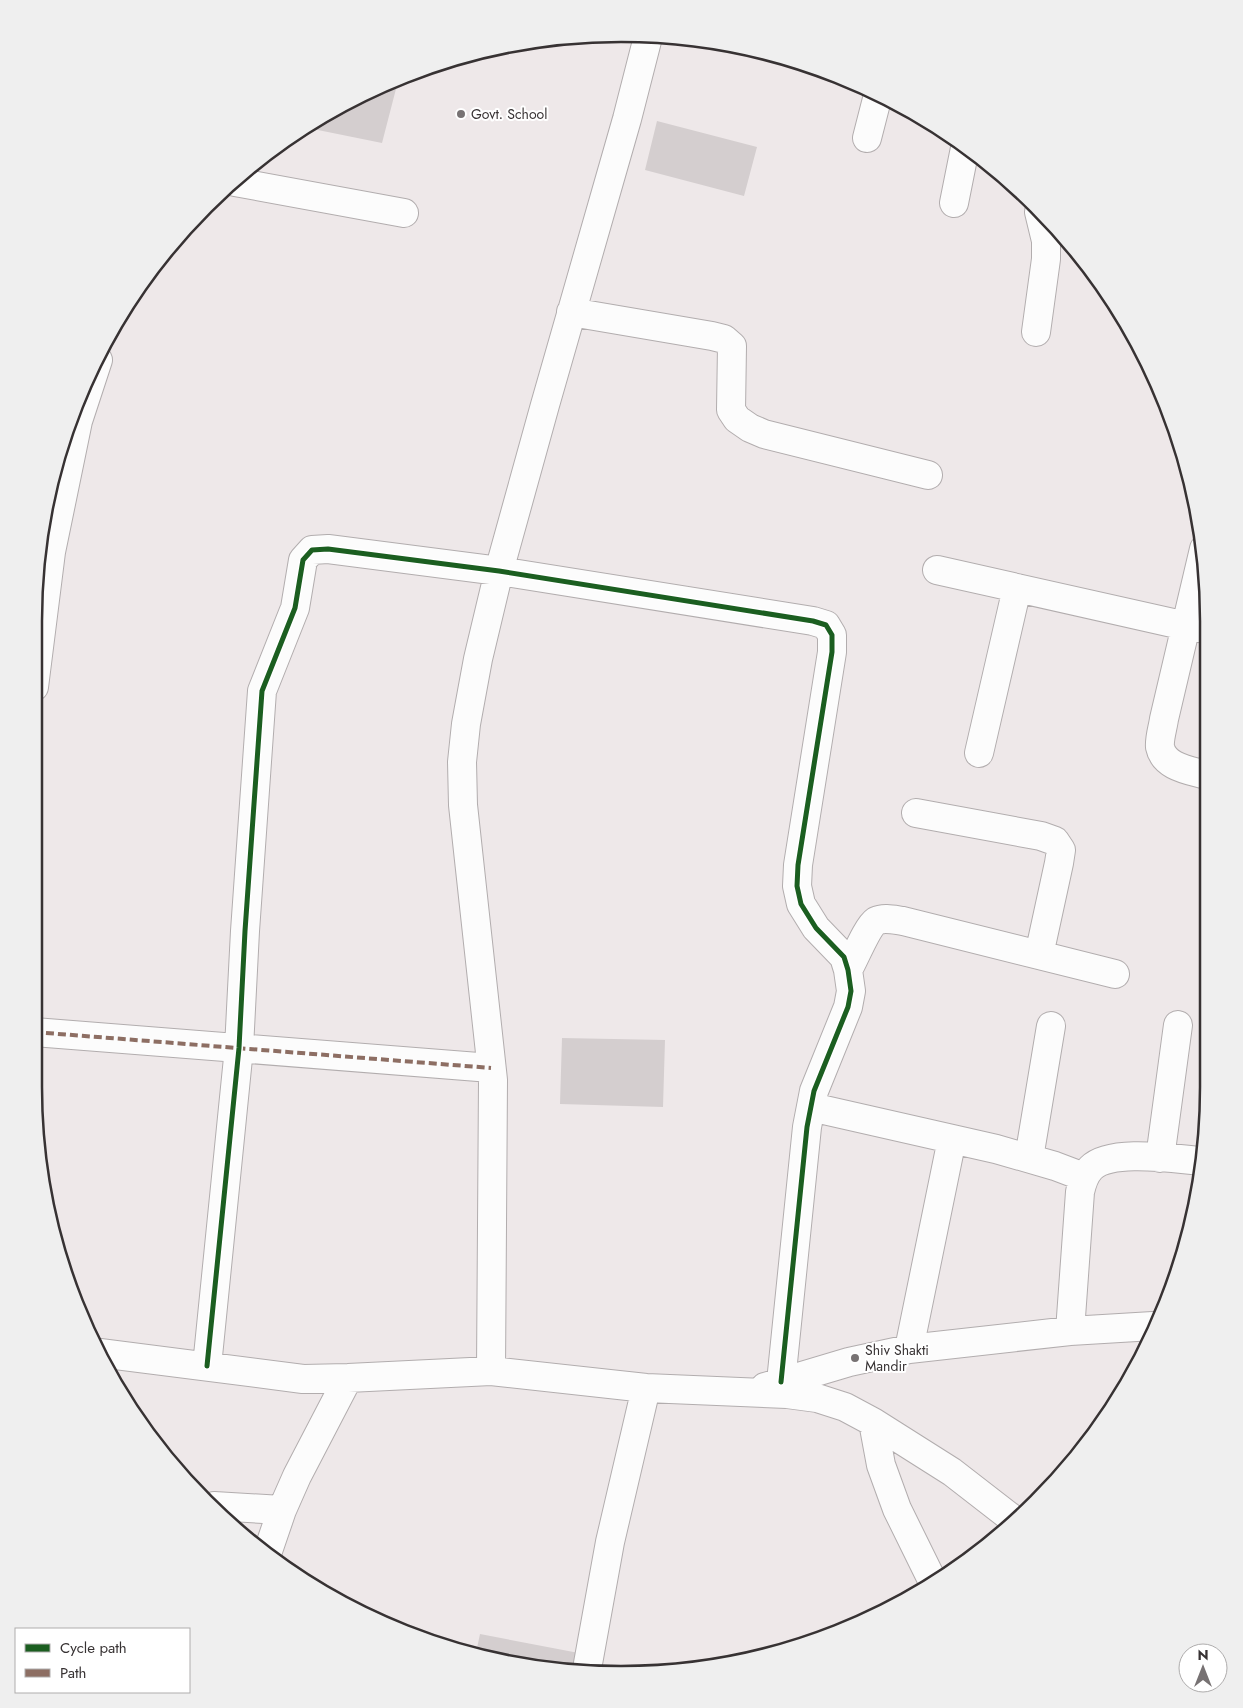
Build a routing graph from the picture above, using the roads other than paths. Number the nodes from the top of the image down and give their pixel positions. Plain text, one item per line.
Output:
1 (646, 43) edge
2 (876, 101) edge
3 (867, 138) dead end
4 (964, 155) edge
5 (243, 183) edge
6 (954, 203) dead end
7 (404, 213) dead end
8 (1042, 224) edge
9 (571, 312) junction
10 (1036, 332) dead end
11 (67, 456) edge
12 (928, 475) dead end
13 (47, 551) edge
14 (936, 570) dead end
15 (498, 571) junction
16 (45, 576) edge
17 (1017, 588) junction
18 (1199, 592) edge
19 (1195, 628) edge
20 (979, 753) dead end
21 (1200, 773) edge
22 (916, 813) dead end
23 (1039, 955) junction
24 (848, 970) junction
25 (1115, 974) dead end
26 (1178, 1025) dead end
27 (1051, 1026) dead end
28 (42, 1033) edge
29 (239, 1048) junction
30 (491, 1068) junction
31 (811, 1107) junction
32 (952, 1139) junction
33 (1029, 1158) junction
34 (1160, 1158) junction
35 (1196, 1161) edge
36 (1084, 1178) junction
37 (1148, 1326) edge
38 (1070, 1331) junction
39 (909, 1349) junction
40 (107, 1353) edge
41 (207, 1366) junction
42 (491, 1371) junction
43 (348, 1378) junction
44 (782, 1382) junction
45 (646, 1388) junction
46 (747, 1392) junction
47 (873, 1422) junction
48 (223, 1507) edge
49 (282, 1510) junction
50 (1009, 1516) edge
51 (270, 1546) edge
52 (930, 1576) edge
53 (588, 1664) edge

1 - 9 street
2 - 3 street
4 - 6 street
5 - 7 street
8 - 10 street
9 - 12 street
9 - 15 street
11 - 13 street
13 - 16 street
14 - 17 street
15 - 24 street
15 - 29 street
15 - 30 street
17 - 19 street
17 - 20 street
18 - 19 street
19 - 21 street
22 - 23 street
23 - 24 street
23 - 25 street
24 - 31 street
26 - 34 street
27 - 33 street
28 - 29 street
29 - 30 street
29 - 41 street
30 - 42 street
31 - 32 street
31 - 44 street
32 - 33 street
32 - 39 street
33 - 36 street
34 - 35 street
34 - 36 street
36 - 38 street
37 - 38 street
38 - 39 street
39 - 44 street
40 - 41 street
41 - 43 street
42 - 43 street
42 - 45 street
43 - 49 street
44 - 46 street
45 - 46 street
45 - 53 street
46 - 47 street
47 - 50 street
47 - 52 street
48 - 49 street
49 - 51 street

